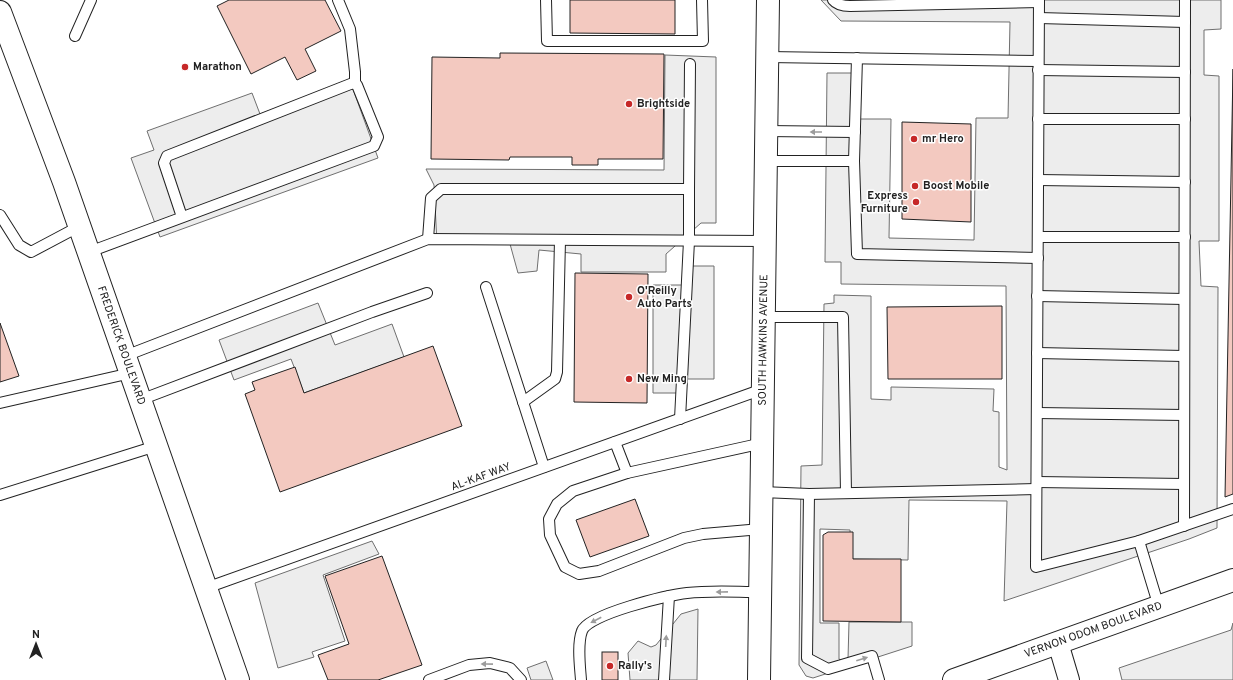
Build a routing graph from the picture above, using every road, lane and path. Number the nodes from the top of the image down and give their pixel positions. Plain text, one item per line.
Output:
1 (92, 0) edge
2 (338, 0) edge
3 (546, 0) edge
4 (702, 0) edge
5 (768, 0) edge
6 (833, 0) edge
7 (1185, 0) edge
8 (1039, 1) edge
9 (0, 12) edge
10 (1039, 18) junction
11 (1185, 22) junction
12 (75, 36) dead end
13 (768, 57) junction
14 (857, 58) junction
15 (690, 64) dead end
16 (1038, 66) junction
17 (1185, 72) junction
18 (355, 84) junction
19 (1038, 119) junction
20 (1185, 119) junction
21 (766, 131) junction
22 (855, 132) junction
23 (766, 161) junction
24 (854, 161) junction
25 (1038, 180) junction
26 (1185, 182) junction
27 (689, 189) junction
28 (0, 215) edge
29 (182, 217) junction
30 (80, 226) junction
31 (1038, 237) junction
32 (1185, 237) junction
33 (428, 239) junction
34 (560, 240) junction
35 (689, 241) junction
36 (765, 241) junction
37 (89, 252) junction
38 (1038, 258) junction
39 (486, 287) dead end
40 (427, 293) dead end
41 (1037, 296) junction
42 (1184, 299) junction
43 (764, 317) junction
44 (1037, 353) junction
45 (1184, 356) junction
46 (128, 364) junction
47 (763, 389) junction
48 (140, 400) junction
49 (523, 402) junction
50 (0, 403) edge
51 (1037, 413) junction
52 (1184, 415) junction
53 (680, 419) junction
54 (615, 442) junction
55 (763, 444) junction
56 (156, 446) junction
57 (544, 467) junction
58 (627, 473) junction
59 (1184, 484) junction
60 (1037, 485) junction
61 (762, 492) junction
62 (846, 493) junction
63 (809, 494) junction
64 (0, 495) edge
65 (1233, 509) edge
66 (1184, 526) junction
67 (761, 529) junction
68 (1139, 541) junction
69 (1233, 580) edge
70 (206, 588) junction
71 (761, 592) junction
72 (668, 596) junction
73 (1159, 607) junction
74 (1058, 643) junction
75 (959, 679) edge
76 (238, 680) edge
77 (429, 680) edge
78 (520, 680) edge
79 (581, 680) edge
80 (664, 680) edge
81 (759, 680) edge
82 (879, 680) edge
83 (1069, 680) edge

1 - 12 lane
2 - 18 lane
3 - 4 lane
5 - 13 street, SOUTH HAWKINS AVENUE
6 - 8 lane
7 - 11 lane
8 - 10 lane
9 - 30 street, FREDERICK BOULEVARD
10 - 11 lane
10 - 16 lane
11 - 17 lane
13 - 14 lane
13 - 21 street, SOUTH HAWKINS AVENUE
14 - 16 lane
14 - 22 lane
15 - 27 lane
16 - 17 lane
16 - 19 lane
17 - 20 lane
18 - 29 lane
18 - 29 lane
19 - 20 lane
19 - 25 lane
20 - 26 lane
22 -> 21 lane
21 - 23 street, SOUTH HAWKINS AVENUE
22 - 24 lane
23 - 24 lane
23 - 36 street, SOUTH HAWKINS AVENUE
24 - 38 lane
25 - 26 lane
25 - 31 lane
26 - 32 lane
27 - 33 lane
27 - 35 lane
28 - 30 lane
29 - 37 lane
30 - 37 street, FREDERICK BOULEVARD
31 - 32 lane
31 - 38 lane
32 - 42 lane
33 - 34 lane
33 - 46 lane
34 - 35 lane
34 - 49 lane
35 - 36 lane
35 - 53 lane
36 - 43 street, SOUTH HAWKINS AVENUE
37 - 46 street, FREDERICK BOULEVARD
38 - 41 lane
39 - 49 lane
40 - 48 lane
41 - 42 lane
41 - 44 lane
42 - 45 lane
43 - 47 street, SOUTH HAWKINS AVENUE
43 - 62 lane
44 - 45 lane
44 - 51 lane
45 - 52 lane
46 - 48 street, FREDERICK BOULEVARD
46 - 50 lane
47 - 53 lane, AL-KAF WAY
47 - 55 street, SOUTH HAWKINS AVENUE
48 - 56 street, FREDERICK BOULEVARD
49 - 57 lane
51 - 52 lane
51 - 60 lane
52 - 59 lane
53 - 54 lane, AL-KAF WAY
54 - 57 lane, AL-KAF WAY
54 - 58 lane
55 - 58 lane
55 - 61 street, SOUTH HAWKINS AVENUE
56 - 64 lane
56 - 70 street, FREDERICK BOULEVARD
57 - 70 lane, AL-KAF WAY
58 - 67 lane
59 - 60 lane
59 - 66 lane
60 - 62 lane
60 - 68 lane
61 - 63 lane
61 - 67 street, SOUTH HAWKINS AVENUE
62 - 63 lane
63 -> 82 lane
65 - 66 lane
66 - 68 lane
67 - 71 street, SOUTH HAWKINS AVENUE
68 - 73 lane
69 - 73 street, VERNON ODOM BOULEVARD
70 - 76 street, FREDERICK BOULEVARD
71 -> 72 lane
71 - 81 street, SOUTH HAWKINS AVENUE
72 -> 79 lane
80 -> 72 lane
73 - 74 street, VERNON ODOM BOULEVARD
74 - 75 street, VERNON ODOM BOULEVARD
74 - 83 street
78 -> 77 lane

